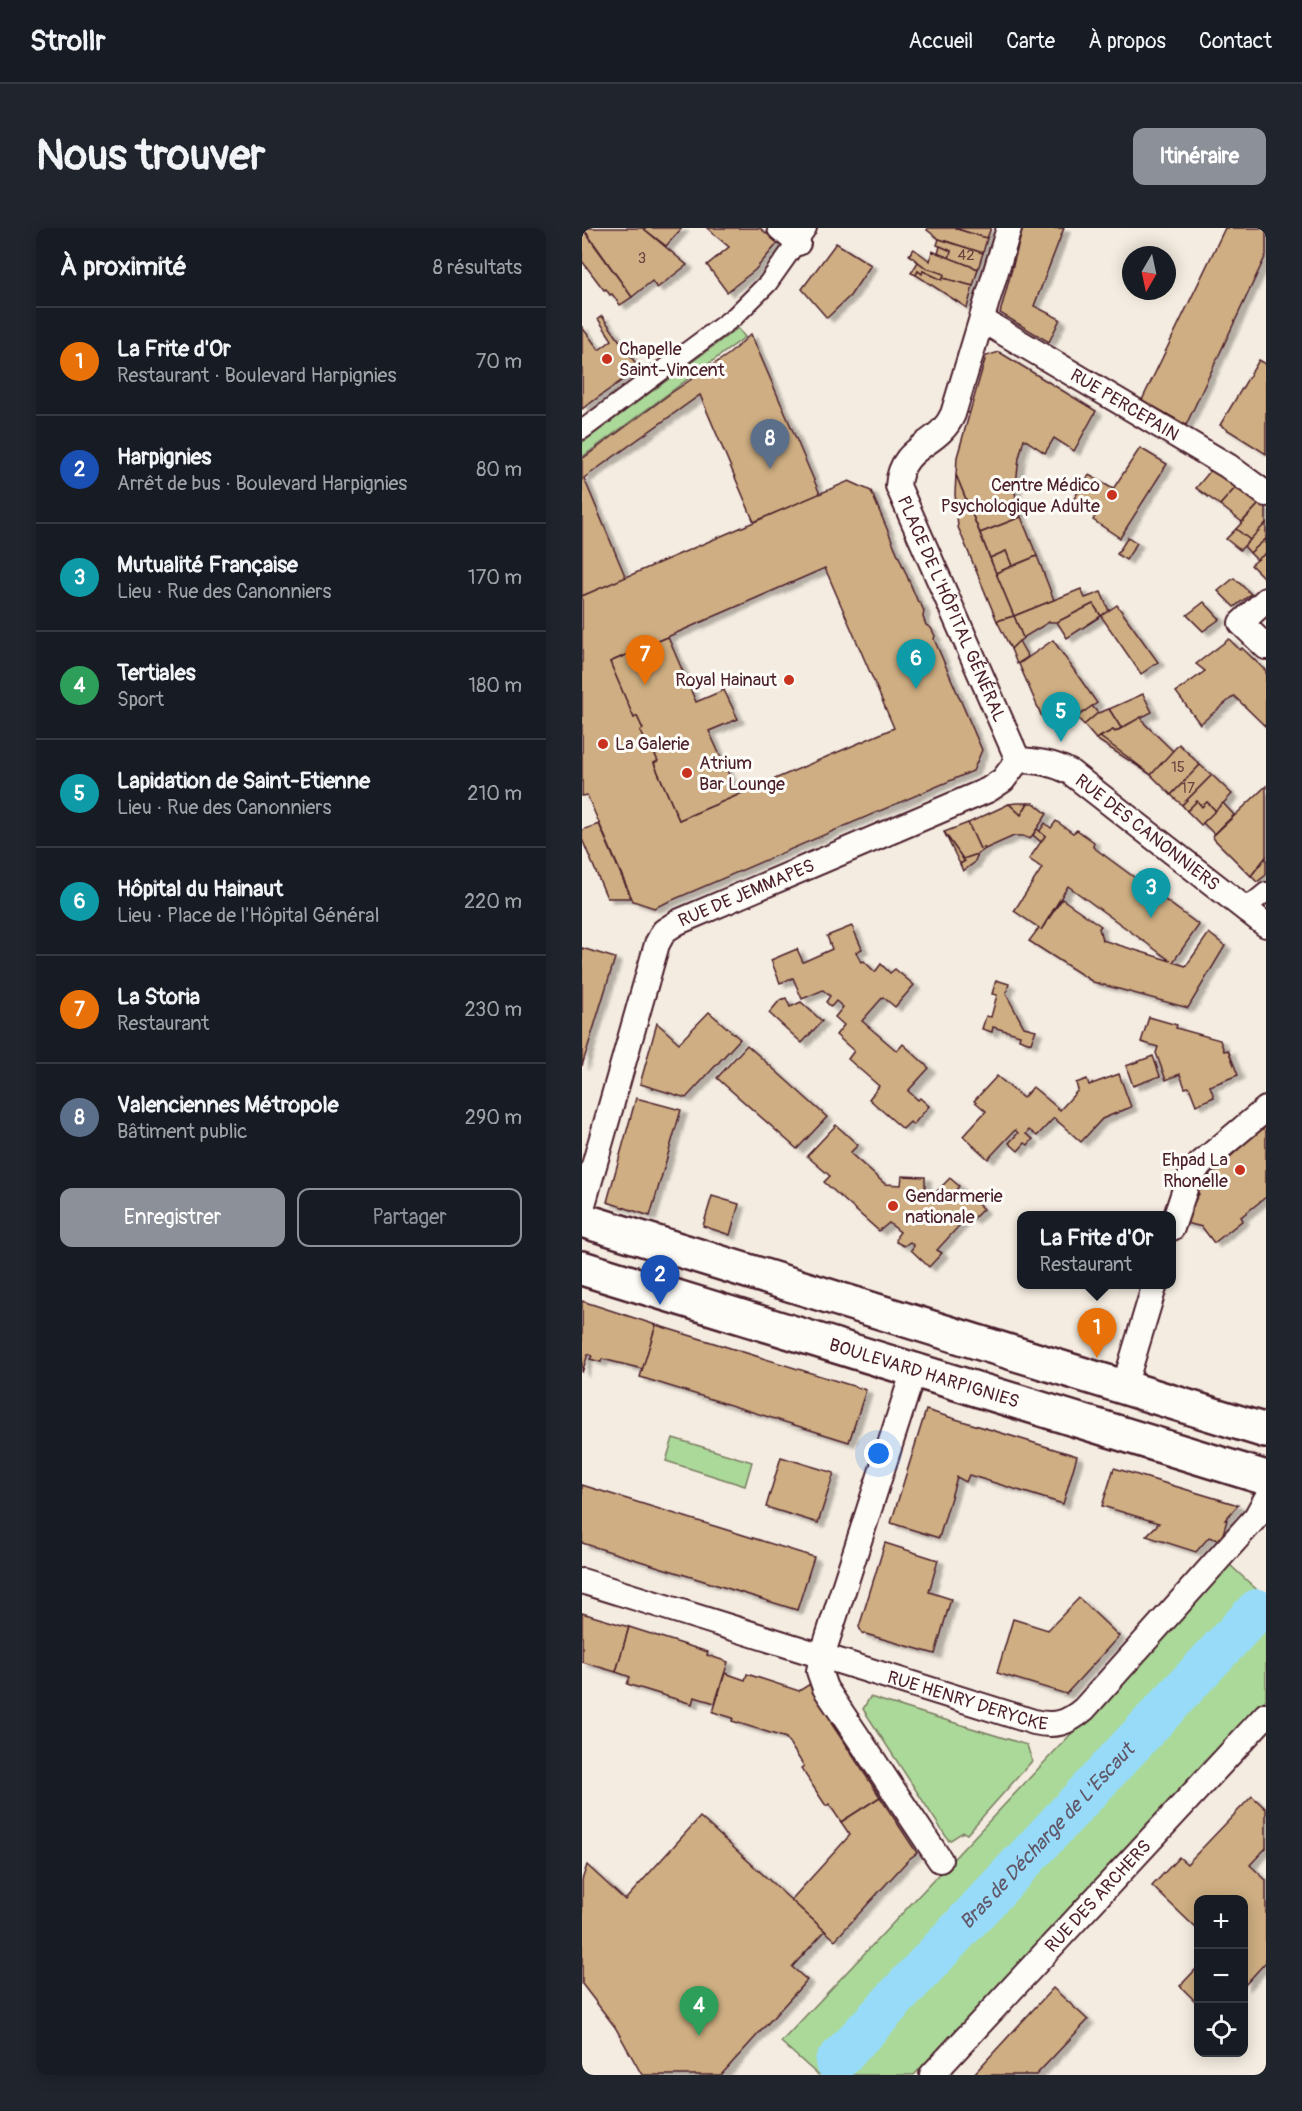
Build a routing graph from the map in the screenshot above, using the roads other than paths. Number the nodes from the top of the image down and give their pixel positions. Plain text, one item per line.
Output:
1 (1009, 228) edge
2 (795, 233) edge
3 (982, 320) junction
4 (582, 430) edge
5 (1266, 494) edge
6 (1266, 600) edge
7 (1266, 647) edge
8 (1018, 760) junction
9 (1266, 892) edge
10 (1245, 909) junction
11 (1266, 925) edge
12 (1266, 1109) edge
13 (582, 1208) edge
14 (1176, 1216) edge
15 (582, 1220) edge
16 (582, 1268) edge
17 (1153, 1289) edge
18 (914, 1370) junction
19 (1124, 1387) junction
20 (1266, 1431) edge
21 (1266, 1479) edge
22 (1266, 1499) edge
23 (582, 1581) edge
24 (822, 1656) junction
25 (1266, 1715) edge
26 (940, 1860) dead end
27 (932, 2075) edge

1 - 3 street
2 - 4 street
3 - 5 street, RUE PERCEPAIN
3 - 8 street, PLACE DE L'HÔPITAL GÉNÉRAL
6 - 7 street
8 - 10 street, RUE DES CANONNIERS
8 - 13 street, RUE DE JEMMAPES
9 - 10 street
10 - 11 street, RUE DES CANONNIERS
12 - 14 street
15 - 19 main road
16 - 18 main road, BOULEVARD HARPIGNIES
17 - 19 street
18 - 21 main road, BOULEVARD HARPIGNIES
18 - 24 street
19 - 20 main road
22 - 24 street, RUE HENRY DERYCKE
23 - 24 street, RUE HENRY DERYCKE
24 - 26 street
25 - 27 street, RUE DES ARCHERS

